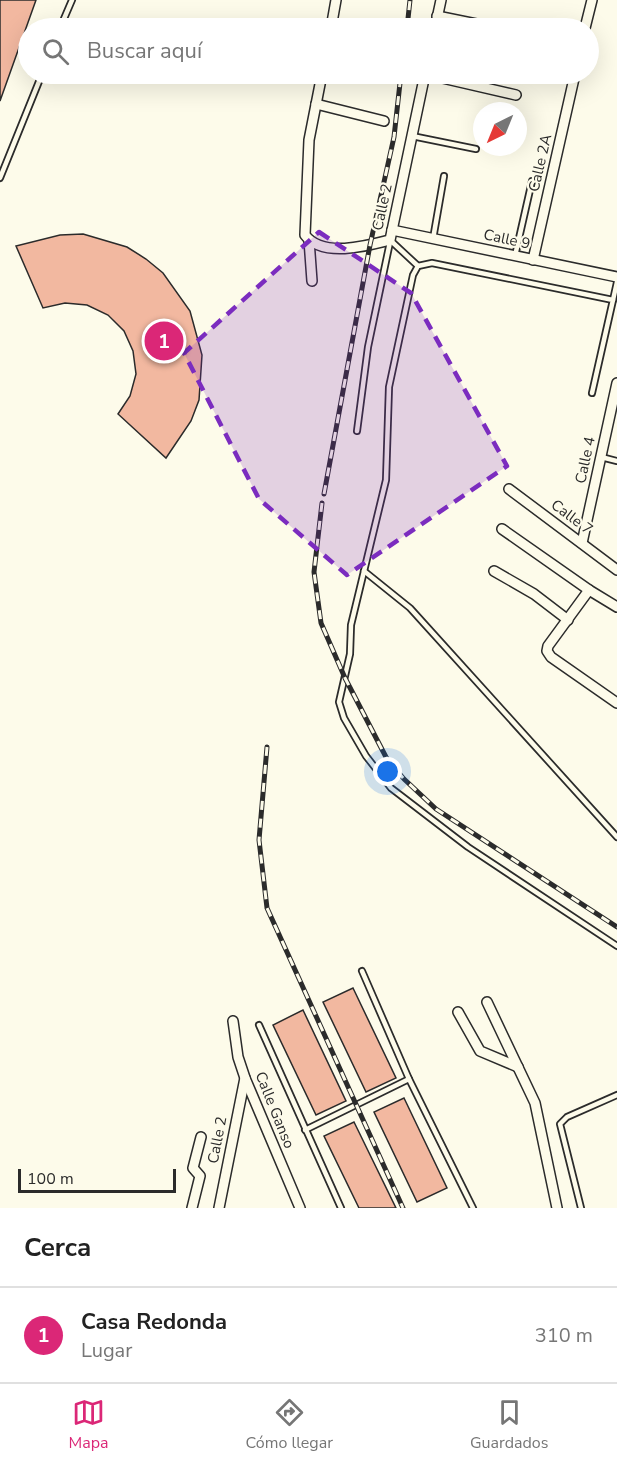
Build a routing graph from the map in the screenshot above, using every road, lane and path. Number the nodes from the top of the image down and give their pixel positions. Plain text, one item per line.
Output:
1 (72, 0) edge
2 (336, 0) edge
3 (441, 0) edge
4 (592, 0) edge
5 (437, 16) joint
6 (64, 18) edge
7 (333, 18) edge
8 (447, 18) edge
9 (588, 18) edge
10 (38, 84) edge
11 (320, 84) edge
12 (423, 84) edge
13 (468, 84) edge
14 (573, 84) edge
15 (516, 95) dead end
16 (316, 104) junction
17 (384, 121) dead end
18 (412, 136) junction
19 (473, 148) edge
20 (444, 176) dead end
21 (0, 178) edge
22 (532, 181) dead end
23 (391, 235) junction
24 (433, 239) junction
25 (309, 240) junction
26 (515, 256) junction
27 (533, 260) junction
28 (418, 266) junction
29 (617, 277) edge
30 (312, 281) dead end
31 (617, 282) edge
32 (613, 300) junction
33 (617, 383) edge
34 (592, 393) dead end
35 (615, 399) edge
36 (357, 431) dead end
37 (601, 457) junction
38 (617, 460) edge
39 (509, 489) dead end
40 (502, 529) dead end
41 (582, 543) junction
42 (617, 570) edge
43 (364, 571) junction
44 (494, 571) dead end
45 (589, 590) junction
46 (617, 607) edge
47 (568, 620) junction
48 (617, 703) edge
49 (617, 837) edge
50 (617, 946) edge
51 (362, 971) dead end
52 (487, 1002) dead end
53 (458, 1012) dead end
54 (233, 1020) dead end
55 (259, 1025) dead end
56 (518, 1067) junction
57 (245, 1078) junction
58 (409, 1079) junction
59 (617, 1095) edge
60 (305, 1130) junction
61 (201, 1137) dead end
62 (192, 1208) edge
63 (219, 1208) edge
64 (300, 1208) edge
65 (341, 1208) edge
66 (473, 1208) edge
67 (557, 1208) edge
68 (581, 1208) edge

1 - 6 lane
2 - 7 street
3 - 5 street
4 - 9 street
5 - 8 street
10 - 21 lane
11 - 16 street
12 - 18 street, Calle 2
13 - 15 street
14 - 27 street, Calle 2A
16 - 17 street
16 - 25 street
18 - 19 lane
18 - 23 street, Calle 2
20 - 24 lane
22 - 26 lane
23 - 24 street, Calle 9
23 - 25 street
23 - 28 lane
23 - 36 lane, Calle 2
24 - 26 street, Calle 9
25 - 30 street
26 - 27 street, Calle 9
27 - 29 street, Calle 9
28 - 32 lane
28 - 43 lane
31 - 32 lane
32 - 34 lane
33 - 35 street, Calle 4
35 - 37 street, Calle 4
37 - 38 lane
37 - 41 street, Calle 4
39 - 41 street, Calle 7
40 - 45 street
41 - 42 street, Calle 7
43 - 49 lane
43 - 50 lane
44 - 47 street
45 - 46 street
45 - 47 street
47 - 48 street
51 - 58 lane
52 - 56 street
53 - 56 street
54 - 57 street, Calle Ganso
55 - 60 lane
56 - 67 street
57 - 63 street, Calle 2
57 - 64 street, Calle Ganso
58 - 60 lane
58 - 66 lane
59 - 68 lane
60 - 65 lane
61 - 62 street

